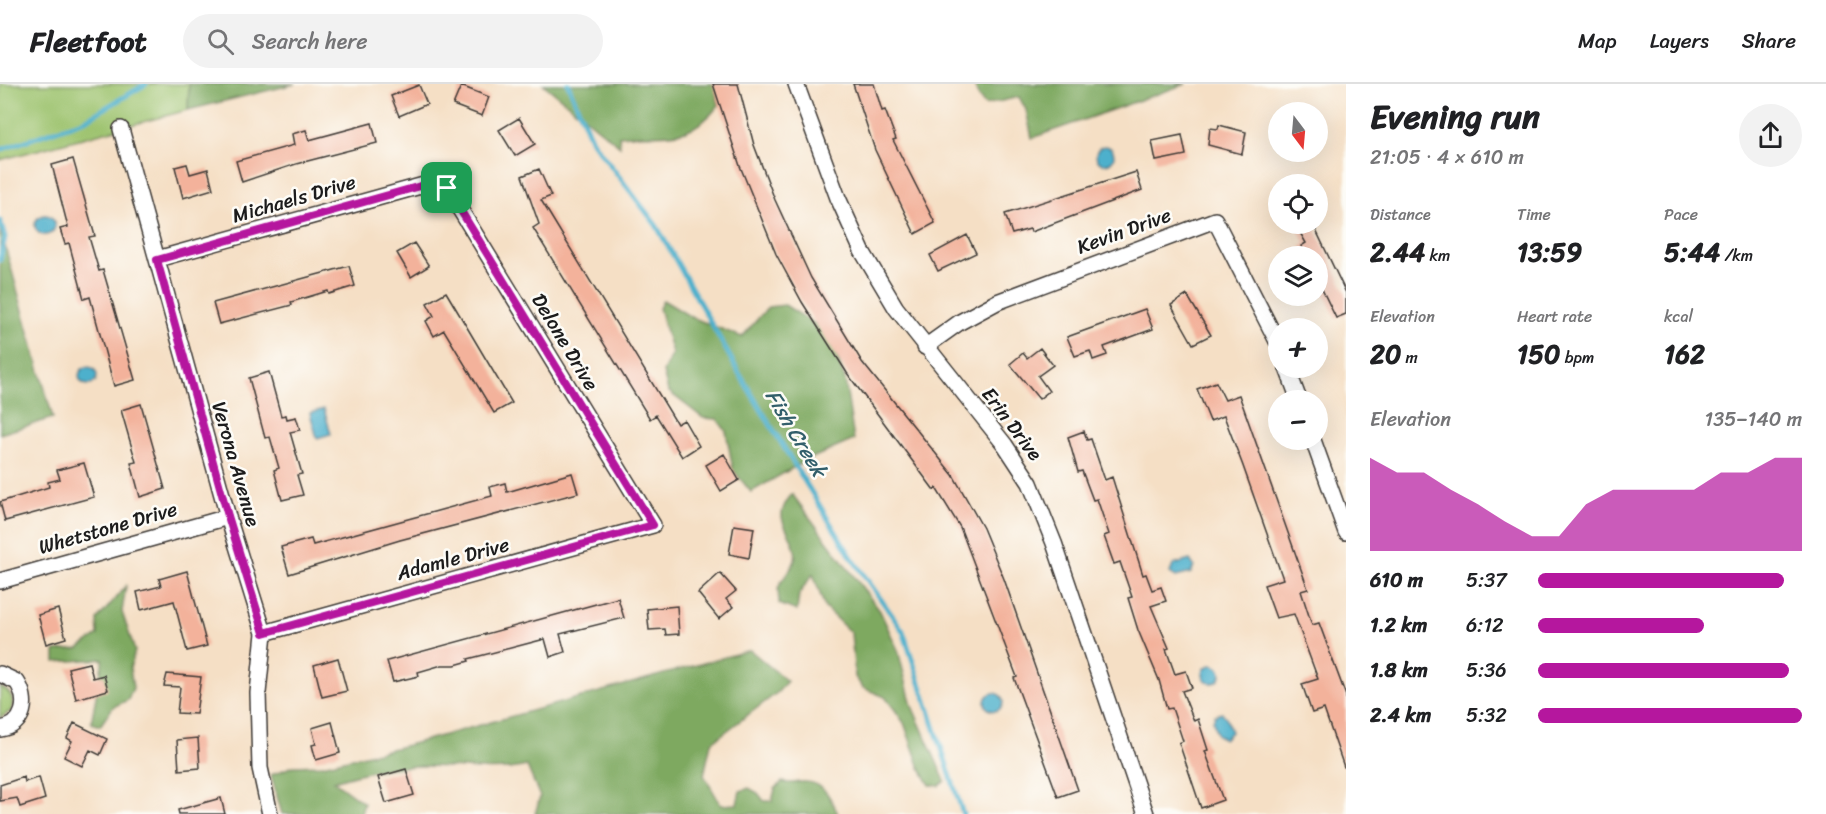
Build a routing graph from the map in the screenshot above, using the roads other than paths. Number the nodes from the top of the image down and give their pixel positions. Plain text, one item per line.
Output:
1 (796, 84) edge
2 (121, 129) dead end
3 (442, 180) joint
4 (157, 260) junction
5 (1268, 323) edge
6 (925, 347) junction
7 (1317, 450) edge
8 (228, 516) junction
9 (653, 525) joint
10 (1346, 532) edge
11 (0, 581) edge
12 (264, 633) junction
13 (0, 674) edge
14 (0, 729) edge
15 (270, 814) edge
16 (1146, 814) edge

1 - 6 street, Erin Drive
2 - 4 street, Verona Avenue
3 - 4 street, Michaels Drive
3 - 9 street, Delone Drive
4 - 8 street, Verona Avenue
5 - 6 street, Kevin Drive
6 - 16 street, Erin Drive
7 - 10 street
8 - 11 street, Whetstone Drive
8 - 12 street, Verona Avenue
9 - 12 street, Adamle Drive
12 - 15 street, Verona Avenue
13 - 14 street

